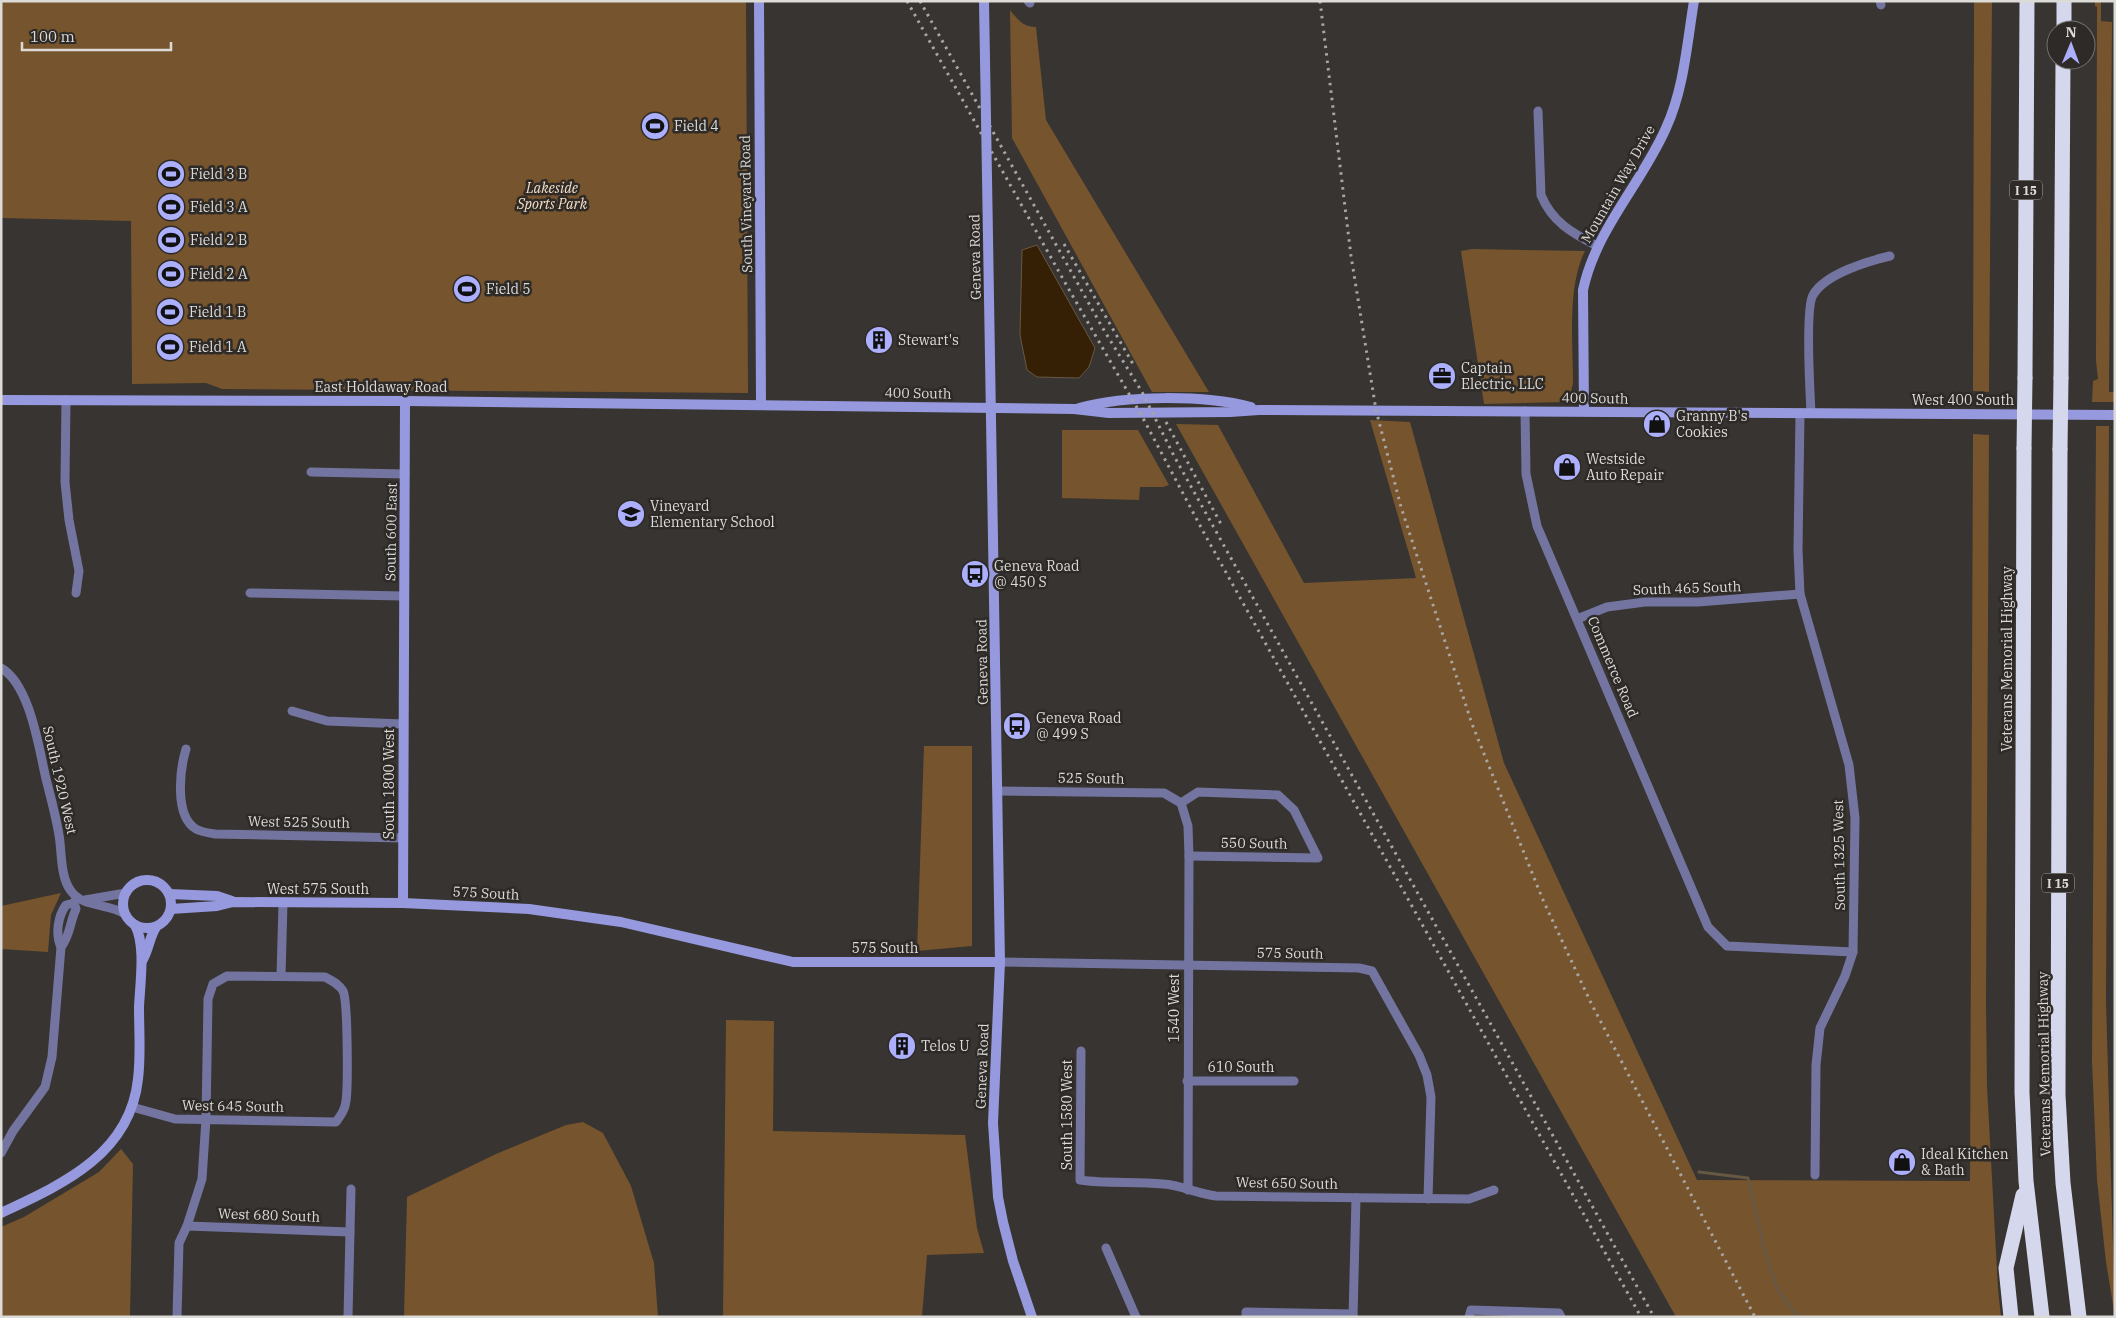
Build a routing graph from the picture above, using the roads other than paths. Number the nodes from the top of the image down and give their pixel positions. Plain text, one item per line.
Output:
1 (759, 1) edge
2 (984, 1) edge
3 (1694, 1) edge
4 (2027, 1) edge
5 (2064, 1) edge
6 (2064, 20) edge
7 (2063, 70) edge
8 (1538, 112) dead end
9 (1597, 246) junction
10 (1890, 256) dead end
11 (1, 400) edge
12 (66, 400) junction
13 (405, 401) junction
14 (761, 406) junction
15 (990, 408) junction
16 (1525, 411) junction
17 (1584, 411) junction
18 (1811, 413) junction
19 (1800, 414) junction
20 (2115, 416) edge
21 (311, 472) dead end
22 (405, 474) junction
23 (76, 593) dead end
24 (250, 593) dead end
25 (1800, 594) junction
26 (403, 596) junction
27 (1577, 618) junction
28 (403, 664) joint
29 (4, 670) edge
30 (292, 711) dead end
31 (403, 724) junction
32 (186, 749) dead end
33 (998, 791) junction
34 (1181, 802) junction
35 (403, 838) junction
36 (1189, 856) junction
37 (126, 893) junction
38 (169, 894) junction
39 (79, 900) junction
40 (233, 902) junction
41 (283, 902) junction
42 (403, 903) junction
43 (171, 908) junction
44 (126, 914) junction
45 (135, 925) junction
46 (156, 927) junction
47 (1853, 952) junction
48 (142, 961) junction
49 (1000, 962) junction
50 (1187, 966) junction
51 (281, 976) junction
52 (1081, 1051) dead end
53 (1187, 1081) junction
54 (1294, 1081) dead end
55 (132, 1107) junction
56 (206, 1119) junction
57 (1, 1153) edge
58 (1815, 1175) dead end
59 (1080, 1180) joint
60 (2026, 1182) junction
61 (351, 1189) dead end
62 (1188, 1190) junction
63 (1494, 1190) dead end
64 (1356, 1198) junction
65 (1428, 1198) junction
66 (1, 1213) edge
67 (187, 1226) junction
68 (350, 1232) junction
69 (1106, 1248) dead end
70 (1470, 1313) edge
71 (1246, 1314) edge
72 (1353, 1315) edge
73 (1560, 1315) edge
74 (177, 1317) edge
75 (348, 1317) edge
76 (1032, 1317) edge
77 (1136, 1317) edge
78 (2011, 1317) edge
79 (2042, 1317) edge
80 (2079, 1317) edge

1 - 14 street, South Vineyard Road
2 - 15 street, Geneva Road, bridge
3 - 9 street, Mountain Way Drive
4 - 60 highway, Veterans Memorial Highway / I 15, bridge
5 - 6 highway
7 - 80 highway, Veterans Memorial Highway / I 15, bridge
8 - 9 street
9 - 17 street, Mountain Way Drive
10 - 18 street
11 - 12 street, East Holdaway Road
12 - 13 street, East Holdaway Road
12 - 23 street
13 - 14 street, East Holdaway Road
13 - 22 street, South 600 East
14 - 15 street, 400 South
15 - 16 street, 400 South
15 - 33 street, Geneva Road
16 - 17 street, 400 South
16 - 27 street, Commerce Road
17 - 19 street, 400 South
18 - 19 street, 400 South
18 - 20 street, West 400 South
19 - 25 street, South 1325 West
21 - 22 street
22 - 26 street, South 600 East
24 - 26 street
25 - 27 street, South 465 South
25 - 47 street, South 1325 West
26 - 28 street, South 600 East
27 - 47 street, Commerce Road
28 - 31 street, South 1800 West
29 - 39 street, South 1920 West
30 - 31 street
31 - 35 street, South 1800 West
32 - 35 street, West 525 South
33 - 34 street, 525 South
33 - 49 street, Geneva Road
34 - 36 street, 1540 West
34 - 36 street, 550 South
35 - 42 street, South 1800 West
36 - 50 street, 1540 West
37 - 38 street
37 - 39 street
37 - 44 street
38 - 40 street, West 575 South
38 - 43 street
39 - 44 street
39 - 57 street
40 - 41 street, West 575 South
40 - 43 street, West 575 South
41 - 42 street, West 575 South
41 - 51 street
42 - 49 street, 575 South
43 - 46 street
44 - 45 street
45 - 46 street
45 - 48 street
46 - 48 street
47 - 58 street, South 1325 West
48 - 55 street
49 - 50 street, 575 South
49 - 76 street, Geneva Road
50 - 53 street, 1540 West
50 - 65 street, 575 South
51 - 56 street
51 - 56 street, West 645 South
52 - 59 street, South 1580 West
53 - 54 street, 610 South
53 - 62 street, 1540 West
55 - 56 street, West 645 South
55 - 66 street
56 - 67 street
59 - 62 street, West 650 South
60 - 78 highway
60 - 79 highway, Veterans Memorial Highway / I 15
61 - 68 street
62 - 64 street, West 650 South
63 - 65 street, West 650 South
64 - 65 street, West 650 South
64 - 72 street
67 - 68 street, West 680 South
67 - 74 street
68 - 75 street
69 - 77 street
70 - 73 street
71 - 72 street

